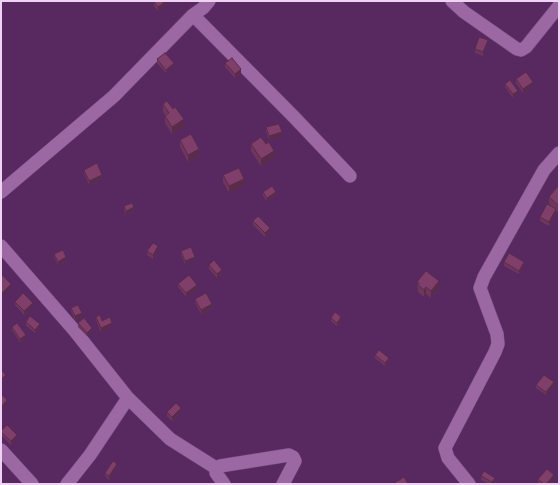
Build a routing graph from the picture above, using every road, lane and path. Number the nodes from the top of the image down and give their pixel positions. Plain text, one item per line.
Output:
1 (209, 1) edge
2 (452, 1) edge
3 (559, 6) edge
4 (193, 15) junction
5 (559, 153) edge
6 (350, 176) dead end
7 (1, 192) edge
8 (1, 246) edge
9 (128, 398) junction
10 (1, 450) edge
11 (216, 468) junction
12 (32, 484) edge
13 (67, 484) edge
14 (224, 484) edge
15 (283, 484) edge
16 (468, 484) edge

1 - 4 street
2 - 3 street
4 - 6 street
4 - 7 street
5 - 16 street
8 - 9 street
9 - 11 street
9 - 13 street
10 - 12 street
11 - 14 street
11 - 15 street

